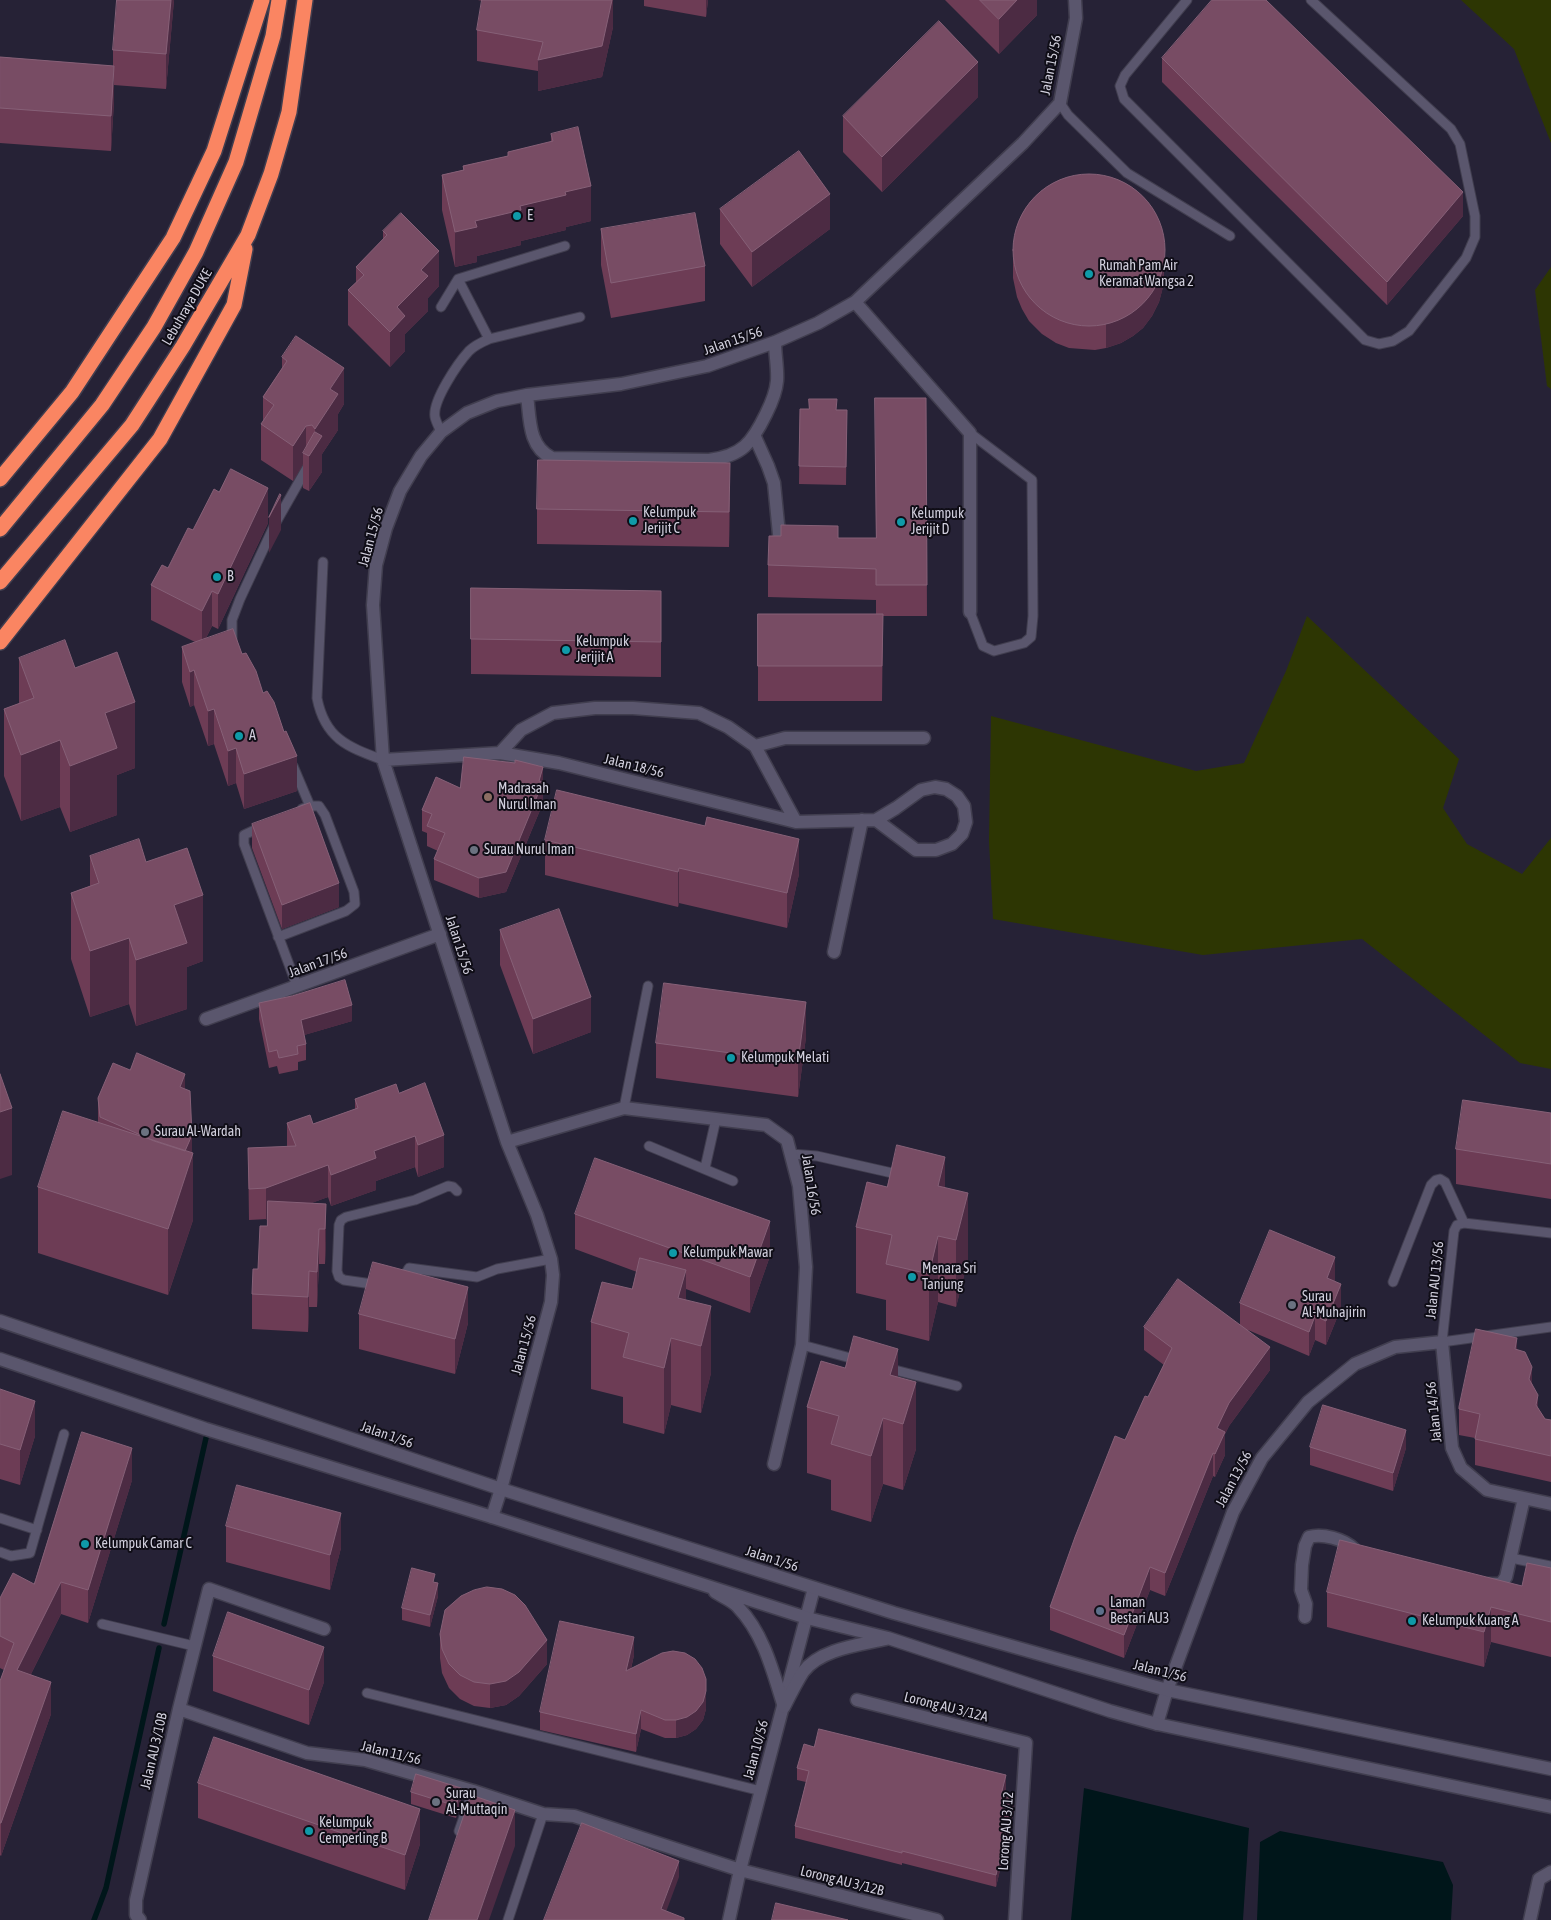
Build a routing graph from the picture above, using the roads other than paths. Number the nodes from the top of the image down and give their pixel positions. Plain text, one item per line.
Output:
1 (262, 0) edge
2 (279, 0) edge
3 (305, 0) edge
4 (1075, 0) edge
5 (1187, 0) edge
6 (1311, 0) edge
7 (1060, 103) junction
8 (248, 235) junction
9 (1230, 236) dead end
10 (565, 246) dead end
11 (458, 279) junction
12 (855, 302) junction
13 (442, 307) dead end
14 (580, 317) dead end
15 (490, 339) junction
16 (775, 342) junction
17 (527, 395) junction
18 (441, 432) junction
19 (970, 433) junction
20 (755, 437) junction
21 (309, 466) edge
22 (0, 479) edge
23 (0, 528) edge
24 (813, 539) edge
25 (323, 562) dead end
26 (0, 582) edge
27 (970, 612) joint
28 (0, 642) edge
29 (234, 650) edge
30 (924, 738) dead end
31 (755, 746) junction
32 (287, 753) edge
33 (500, 753) junction
34 (384, 760) junction
35 (310, 806) junction
36 (293, 813) edge
37 (862, 820) junction
38 (876, 820) junction
39 (796, 822) junction
40 (268, 824) edge
41 (440, 934) junction
42 (278, 936) junction
43 (834, 952) dead end
44 (297, 986) junction
45 (648, 986) dead end
46 (206, 1019) dead end
47 (624, 1108) junction
48 (716, 1119) junction
49 (507, 1142) junction
50 (649, 1146) dead end
51 (791, 1154) junction
52 (705, 1168) junction
53 (911, 1178) edge
54 (733, 1181) dead end
55 (457, 1191) dead end
56 (1464, 1223) junction
57 (1551, 1233) edge
58 (552, 1259) junction
59 (1394, 1282) dead end
60 (0, 1321) edge
61 (1551, 1327) edge
62 (1442, 1342) junction
63 (802, 1346) junction
64 (0, 1360) edge
65 (957, 1386) dead end
66 (64, 1434) dead end
67 (774, 1464) dead end
68 (502, 1490) junction
69 (1524, 1498) junction
70 (1551, 1504) edge
71 (492, 1517) junction
72 (0, 1518) edge
73 (37, 1530) junction
74 (0, 1552) edge
75 (1364, 1555) edge
76 (1511, 1558) junction
77 (1551, 1566) edge
78 (1473, 1581) edge
79 (699, 1582) junction
80 (814, 1588) junction
81 (1305, 1616) dead end
82 (807, 1618) junction
83 (102, 1624) dead end
84 (324, 1629) dead end
85 (888, 1638) junction
86 (194, 1646) junction
87 (1167, 1690) junction
88 (367, 1693) dead end
89 (857, 1700) dead end
90 (784, 1706) junction
91 (179, 1709) junction
92 (1157, 1724) junction
93 (1026, 1743) joint
94 (1551, 1770) edge
95 (473, 1791) junction
96 (761, 1791) junction
97 (1551, 1807) edge
98 (543, 1814) junction
99 (458, 1837) edge
100 (740, 1870) junction
101 (1551, 1872) edge
102 (140, 1920) edge
103 (508, 1920) edge
104 (729, 1920) edge
105 (937, 1920) edge
106 (1015, 1920) edge
107 (1530, 1920) edge

1 - 22 highway
2 - 23 highway, Lebuhraya DUKE
3 - 8 highway, Lebuhraya DUKE
4 - 7 street, Jalan 15/56
5 - 6 lane
7 - 9 lane
7 - 12 street, Jalan 15/56
8 - 26 highway, Lebuhraya DUKE
8 - 28 highway
10 - 11 lane
11 - 13 lane
11 - 15 lane
12 - 16 street, Jalan 15/56
12 - 19 street
14 - 15 lane
15 - 18 lane
16 - 17 street, Jalan 15/56
16 - 20 street
17 - 18 street, Jalan 15/56
17 - 20 street
18 - 34 street, Jalan 15/56
19 - 27 street
19 - 27 lane
20 - 24 street
21 - 29 lane
25 - 34 lane
30 - 31 street
31 - 33 street
31 - 39 street
32 - 35 lane
33 - 34 street, Jalan 18/56
33 - 39 street, Jalan 18/56
34 - 41 street, Jalan 15/56
35 - 36 lane
35 - 42 lane
37 - 38 street, Jalan 18/56
37 - 39 street, Jalan 18/56
37 - 43 street
38 - 38 street
40 - 42 lane
41 - 44 street, Jalan 17/56
41 - 49 street, Jalan 15/56
42 - 44 lane
44 - 46 street, Jalan 17/56
45 - 47 lane
47 - 48 street, Jalan 16/56
47 - 49 street, Jalan 16/56
48 - 51 street, Jalan 16/56
48 - 52 lane
49 - 58 street, Jalan 15/56
50 - 52 lane
51 - 53 lane
51 - 63 street, Jalan 16/56
52 - 54 lane
55 - 58 lane
56 - 57 lane
56 - 59 lane
56 - 62 lane, Jalan AU 13/56
58 - 68 street, Jalan 15/56
60 - 68 street, Jalan 1/56
61 - 62 lane
62 - 69 street, Jalan 14/56
62 - 87 street, Jalan 13/56
63 - 65 lane
63 - 67 street, Jalan 16/56
64 - 71 street
66 - 73 lane
68 - 71 street, Jalan 15/56
68 - 80 street, Jalan 1/56
69 - 70 street, Jalan 14/56
69 - 76 street
71 - 79 street
72 - 73 lane
73 - 74 lane
75 - 81 street
76 - 77 lane
76 - 78 street
79 - 82 street
79 - 90 street
80 - 82 street, Jalan 10/56
80 - 87 street, Jalan 1/56
82 - 85 street
82 - 90 street, Jalan 10/56
83 - 86 lane
84 - 86 street, Jalan AU 3/10B
85 - 90 street
85 - 92 street
86 - 91 street, Jalan AU 3/10B
87 - 92 street, Jalan 13/56
87 - 94 street, Jalan 1/56
88 - 96 lane
89 - 93 street, Lorong AU 3/12A
90 - 96 street, Jalan 10/56
91 - 95 street, Jalan 11/56
91 - 102 street, Jalan AU 3/10B
92 - 97 street
93 - 106 street, Lorong AU 3/12
95 - 98 street, Jalan 11/56
95 - 99 lane
96 - 100 street, Jalan 10/56
98 - 100 street, Jalan 11/56
98 - 103 lane
100 - 104 street, Jalan 10/56
100 - 105 street, Lorong AU 3/12B
101 - 107 street

